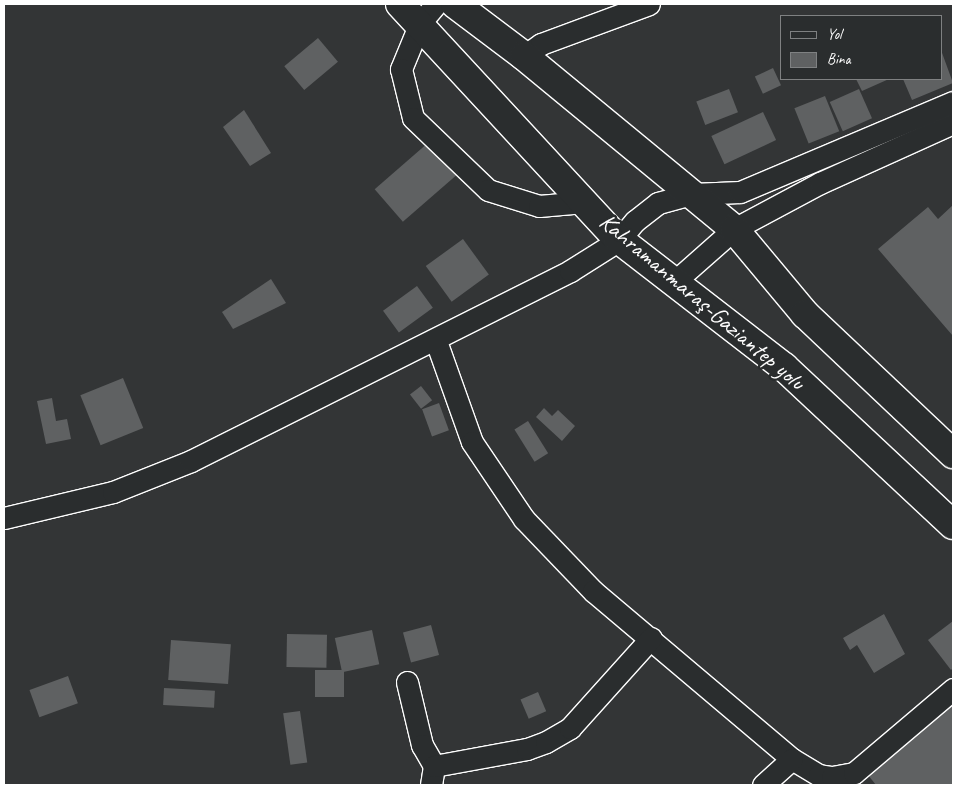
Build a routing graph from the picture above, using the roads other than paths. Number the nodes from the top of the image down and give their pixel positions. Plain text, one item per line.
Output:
1 (400, 4) edge
2 (455, 4) edge
3 (649, 4) edge
4 (428, 13) edge
5 (524, 56) junction
6 (953, 102) edge
7 (953, 123) edge
8 (692, 194) junction
9 (584, 202) junction
10 (734, 229) junction
11 (619, 240) junction
12 (673, 283) junction
13 (436, 341) junction
14 (953, 454) edge
15 (4, 518) edge
16 (953, 525) edge
17 (651, 638) junction
18 (406, 682) dead end
19 (953, 689) edge
20 (792, 759) junction
21 (433, 775) edge
22 (763, 785) edge

1 - 4 highway, Kahramanmaraş-Gaziantep yolu
2 - 5 highway
3 - 5 street
4 - 9 highway, Kahramanmaraş-Gaziantep yolu
4 - 9 street
5 - 8 highway
6 - 8 street
7 - 10 street
8 - 10 highway
8 - 11 street
9 - 11 highway, Kahramanmaraş-Gaziantep yolu
10 - 12 street
10 - 14 highway
11 - 12 highway, Kahramanmaraş-Gaziantep yolu
11 - 13 street
12 - 16 highway, Kahramanmaraş-Gaziantep yolu
13 - 15 street
13 - 17 street
17 - 20 street
17 - 21 street
18 - 21 street
19 - 20 street
20 - 22 street

